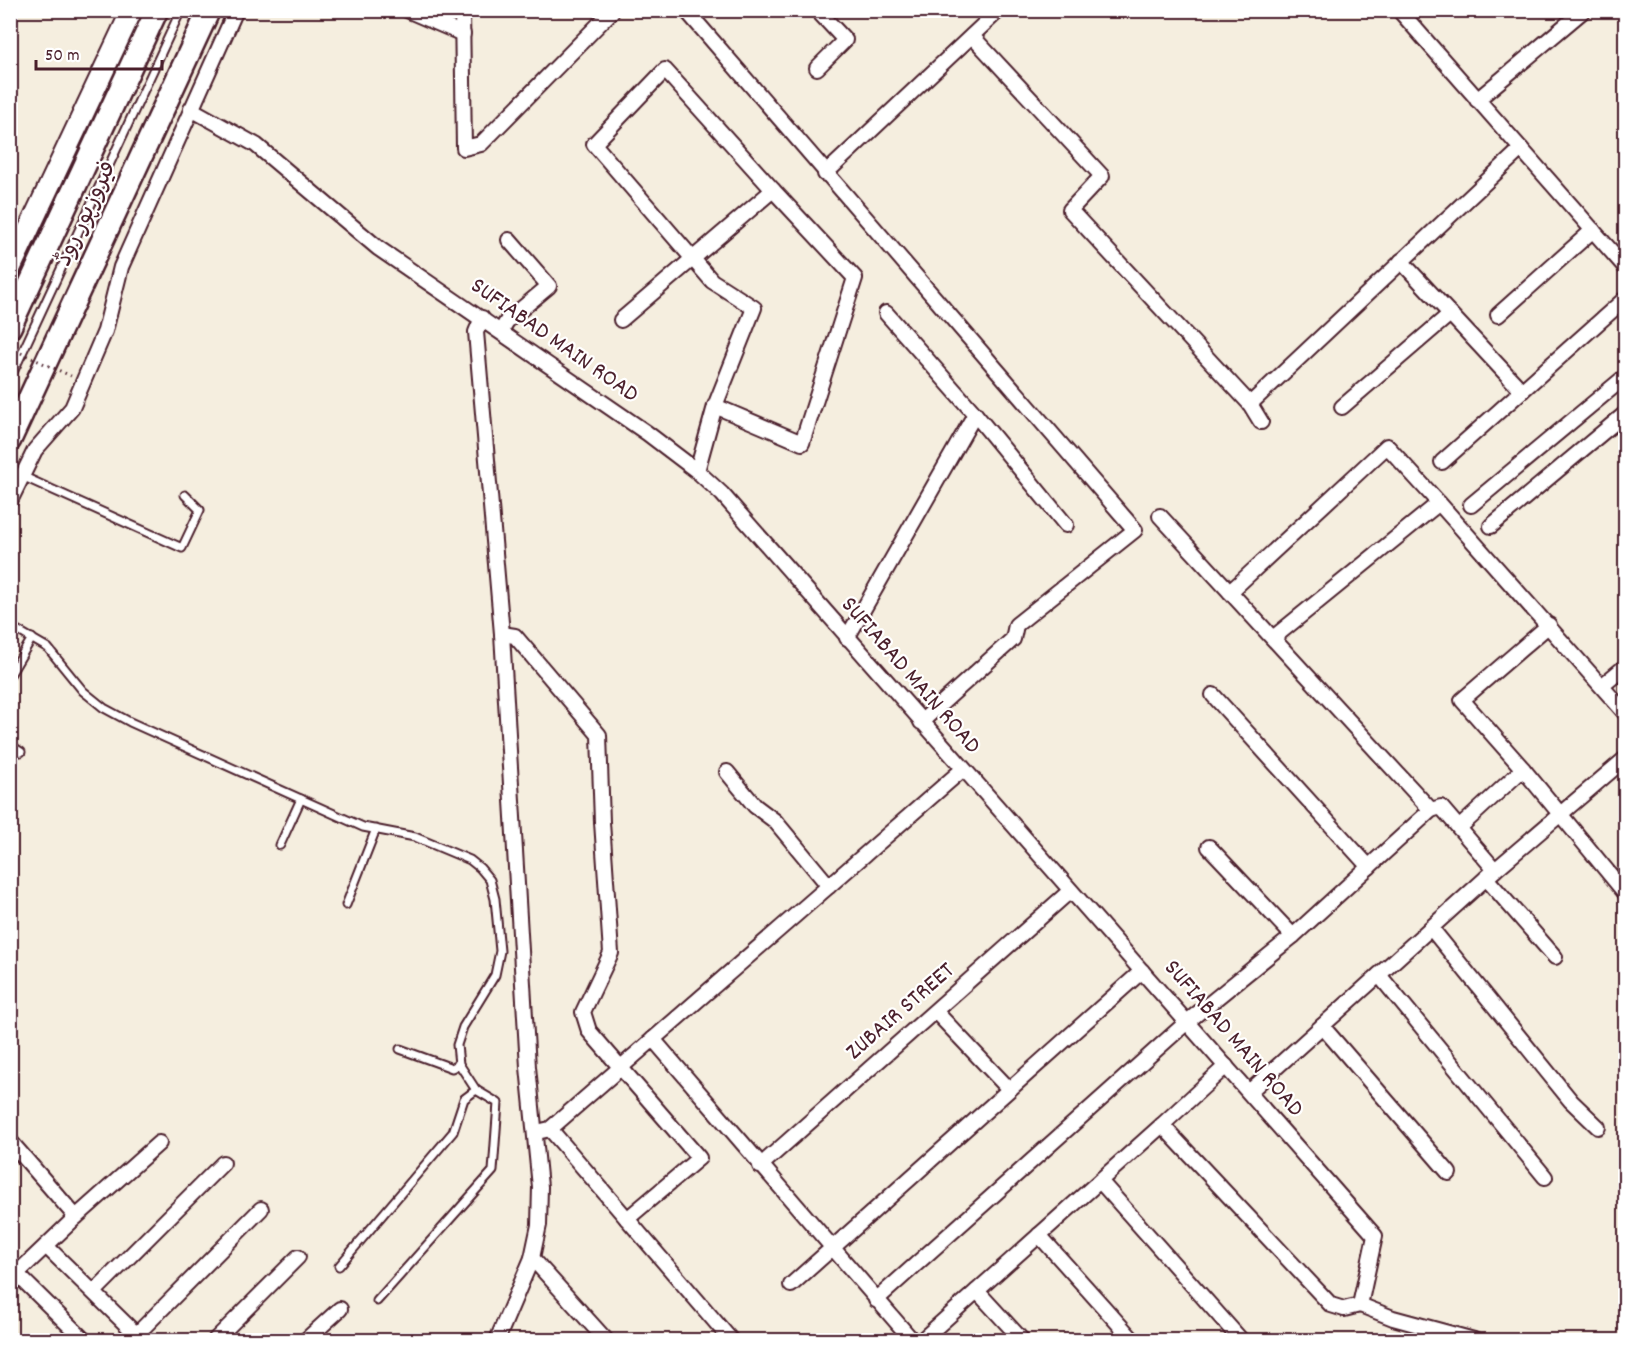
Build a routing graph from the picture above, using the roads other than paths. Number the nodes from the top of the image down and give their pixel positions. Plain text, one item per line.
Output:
1 (132, 10) edge
2 (157, 10) edge
3 (181, 10) edge
4 (209, 10) edge
5 (236, 10) edge
6 (407, 10) edge
7 (462, 10) edge
8 (613, 10) edge
9 (686, 10) edge
10 (817, 10) edge
11 (999, 10) edge
12 (1399, 10) edge
13 (1584, 10) edge
14 (463, 34) junction
15 (972, 36) junction
16 (817, 68) dead end
17 (1477, 100) junction
18 (191, 110) junction
19 (1521, 149) junction
20 (144, 152) junction
21 (166, 164) junction
22 (825, 174) junction
23 (773, 190) junction
24 (1593, 230) junction
25 (509, 240) dead end
26 (694, 260) junction
27 (1401, 261) junction
28 (1626, 268) edge
29 (10, 269) edge
30 (1626, 298) edge
31 (886, 313) dead end
32 (1450, 314) junction
33 (1498, 315) dead end
34 (482, 318) junction
35 (621, 320) dead end
36 (10, 327) edge
37 (501, 331) junction
38 (1626, 376) edge
39 (10, 379) edge
40 (1521, 391) junction
41 (1250, 404) junction
42 (715, 406) junction
43 (1342, 406) dead end
44 (1626, 413) edge
45 (975, 414) junction
46 (1261, 422) dead end
47 (10, 440) edge
48 (1442, 462) dead end
49 (697, 471) junction
50 (22, 477) junction
51 (185, 495) dead end
52 (10, 501) edge
53 (1439, 503) junction
54 (1471, 505) dead end
55 (1160, 516) dead end
56 (1066, 525) dead end
57 (1491, 526) dead end
58 (1230, 592) junction
59 (1549, 625) junction
60 (10, 626) edge
61 (502, 634) junction
62 (32, 638) junction
63 (846, 638) junction
64 (1273, 638) junction
65 (1626, 666) edge
66 (10, 675) edge
67 (1603, 685) junction
68 (1213, 695) dead end
69 (1626, 714) edge
70 (921, 722) junction
71 (10, 746) edge
72 (21, 752) dead end
73 (1626, 758) edge
74 (1523, 769) junction
75 (962, 770) junction
76 (727, 772) dead end
77 (301, 799) junction
78 (1431, 810) junction
79 (1559, 815) junction
80 (1459, 828) junction
81 (376, 829) junction
82 (280, 845) dead end
83 (1209, 847) dead end
84 (1369, 867) junction
85 (1491, 874) junction
86 (829, 886) junction
87 (1070, 891) junction
88 (1626, 894) edge
89 (346, 905) dead end
90 (1431, 928) junction
91 (1293, 936) junction
92 (1555, 957) dead end
93 (1142, 971) junction
94 (1379, 975) junction
95 (936, 1012) junction
96 (1187, 1022) junction
97 (1322, 1026) junction
98 (653, 1040) junction
99 (400, 1049) dead end
100 (459, 1064) junction
101 (1226, 1066) junction
102 (621, 1067) junction
103 (1010, 1089) junction
104 (476, 1090) junction
105 (1249, 1092) junction
106 (1162, 1125) junction
107 (1598, 1127) dead end
108 (543, 1131) junction
109 (10, 1141) edge
110 (159, 1143) dead end
111 (223, 1162) dead end
112 (760, 1166) junction
113 (1449, 1173) dead end
114 (1545, 1177) dead end
115 (1100, 1181) junction
116 (261, 1209) dead end
117 (76, 1217) junction
118 (627, 1219) junction
119 (1039, 1235) junction
120 (46, 1246) junction
121 (831, 1249) junction
122 (298, 1257) dead end
123 (532, 1258) junction
124 (339, 1266) dead end
125 (14, 1277) edge
126 (791, 1285) dead end
127 (977, 1291) junction
128 (94, 1292) junction
129 (876, 1300) junction
130 (377, 1301) dead end
131 (1360, 1305) junction
132 (340, 1309) dead end
133 (139, 1338) edge
134 (84, 1341) edge
135 (215, 1341) edge
136 (306, 1341) edge
137 (497, 1341) edge
138 (606, 1341) edge
139 (731, 1341) edge
140 (912, 1341) edge
141 (922, 1341) edge
142 (1022, 1341) edge
143 (1133, 1341) edge
144 (1241, 1341) edge
145 (1474, 1341) edge

1 - 29 street
2 - 36 main road, فیروزپور روڈ
3 - 39 lane
4 - 20 main road, فیروزپور روڈ
5 - 18 street
6 - 14 street
7 - 14 street
8 - 14 street
9 - 22 street
10 - 16 street
11 - 15 street
12 - 17 street
13 - 17 street
15 - 22 street
15 - 41 street
17 - 19 street
18 - 21 street
18 - 34 street, SUFIABAD MAIN ROAD
19 - 24 street
19 - 27 street
20 - 21 street
20 - 47 main road, فیروزپور روڈ
21 - 50 street
22 - 70 street
23 - 26 street
23 - 26 street
23 - 42 street
24 - 28 street
24 - 33 street
25 - 37 street
26 - 35 street
26 - 42 street
27 - 32 street
27 - 41 street
30 - 40 street
31 - 45 street
32 - 40 street
32 - 43 street
34 - 37 street, SUFIABAD MAIN ROAD
34 - 61 street
37 - 49 street, SUFIABAD MAIN ROAD
38 - 54 street
40 - 48 street
41 - 46 street
42 - 49 street
44 - 57 street
45 - 56 street
45 - 63 street
49 - 63 street, SUFIABAD MAIN ROAD
50 - 51 lane
50 - 52 street
53 - 58 street
53 - 59 street
53 - 64 street
55 - 58 street
58 - 64 street
59 - 67 street
59 - 74 street
60 - 62 lane
61 - 102 street
61 - 108 street
62 - 66 lane
62 - 77 lane
63 - 70 street, SUFIABAD MAIN ROAD
64 - 78 street
65 - 67 street
67 - 69 street
68 - 84 street
70 - 75 street, SUFIABAD MAIN ROAD
71 - 72 lane
73 - 79 street
74 - 79 street
74 - 80 street
75 - 86 street
75 - 87 street, SUFIABAD MAIN ROAD
76 - 86 street
77 - 81 lane
77 - 82 lane
78 - 80 street
78 - 84 street
79 - 85 street
79 - 88 street
80 - 85 street
81 - 89 lane
81 - 100 lane
83 - 91 street
84 - 91 street
85 - 90 street
85 - 92 street
86 - 98 street
87 - 93 street, SUFIABAD MAIN ROAD
87 - 95 street, ZUBAIR STREET
90 - 94 street
90 - 107 street
91 - 96 street
93 - 96 street, SUFIABAD MAIN ROAD
93 - 103 street
94 - 97 street
94 - 114 street
95 - 103 street
95 - 112 street, ZUBAIR STREET
96 - 101 street, SUFIABAD MAIN ROAD
96 - 129 street
97 - 105 street
97 - 113 street
98 - 102 street
98 - 112 street
99 - 100 lane
100 - 104 lane
101 - 105 street, SUFIABAD MAIN ROAD
101 - 106 street
102 - 108 street
102 - 118 street
103 - 121 street
104 - 124 lane
104 - 130 lane
105 - 131 street, SUFIABAD MAIN ROAD
106 - 115 street
106 - 131 street
108 - 118 street
108 - 123 street
109 - 117 street
110 - 117 street
111 - 128 street
112 - 121 street
115 - 119 street
115 - 144 street
116 - 133 street
117 - 120 street
118 - 139 street
119 - 127 street
119 - 143 street
120 - 125 street
120 - 128 street
121 - 126 street
121 - 129 street
122 - 135 street
123 - 137 street
123 - 138 street
125 - 134 street
127 - 141 street
127 - 142 street
128 - 133 street
129 - 140 street
131 - 145 street
132 - 136 street

